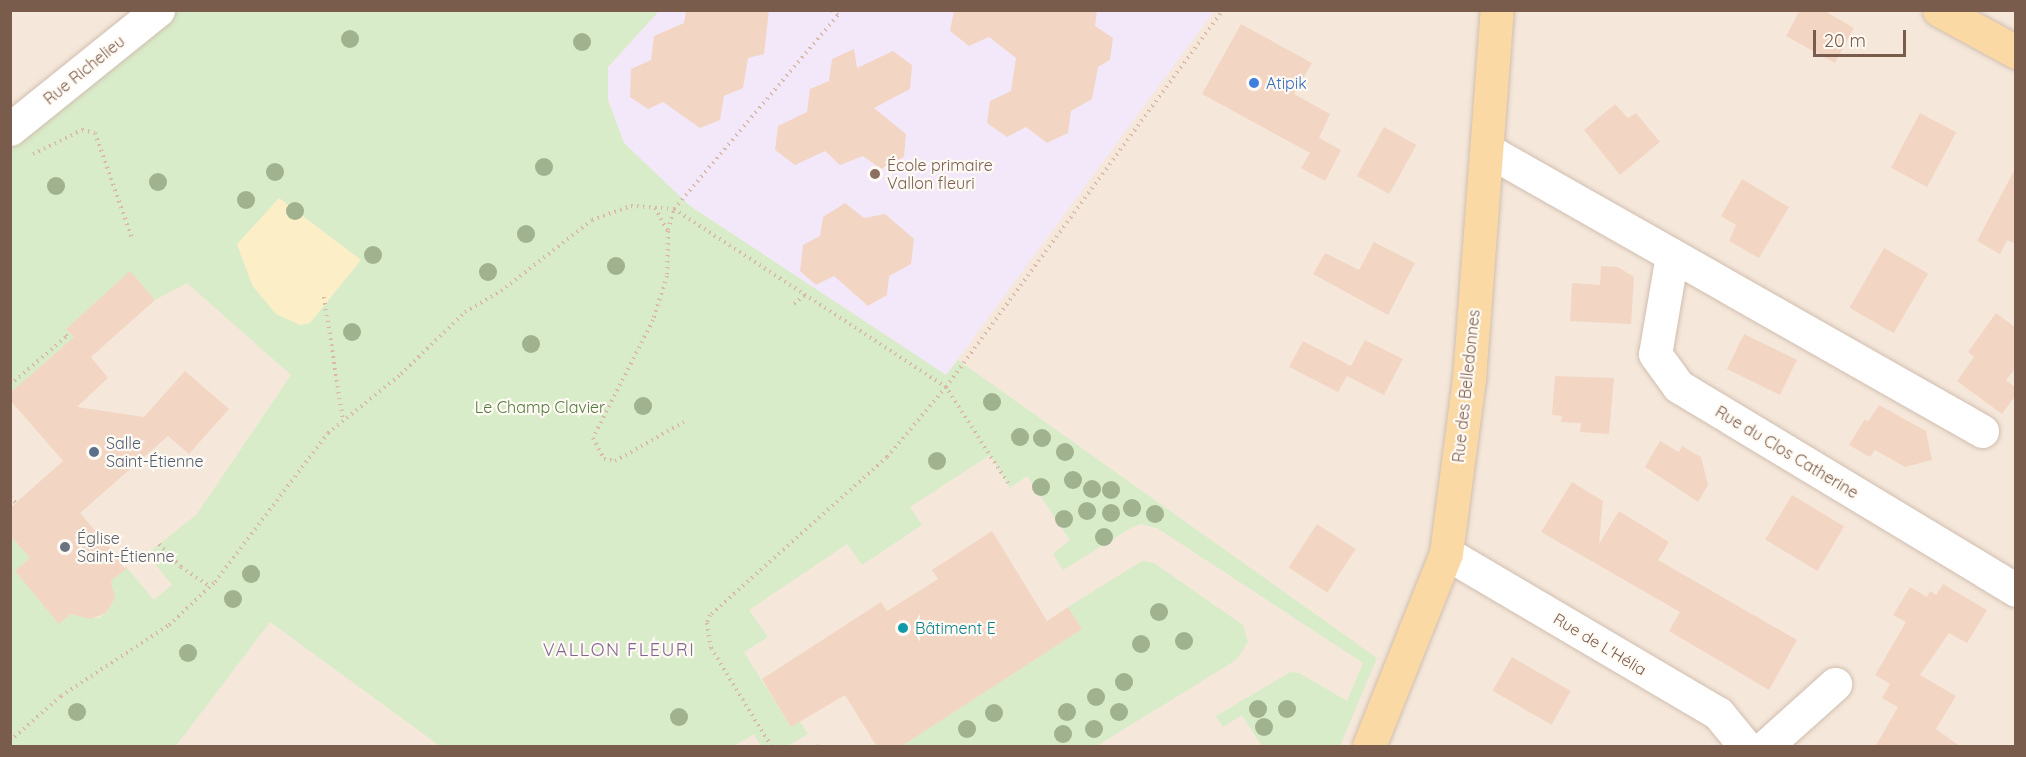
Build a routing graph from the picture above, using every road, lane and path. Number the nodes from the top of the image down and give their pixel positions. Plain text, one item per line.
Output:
1 (158, 10) edge
2 (831, 10) edge
3 (1223, 10) edge
4 (1497, 10) edge
5 (1939, 10) edge
6 (2016, 52) edge
7 (18, 142) edge
8 (1489, 151) junction
9 (655, 208) junction
10 (674, 209) junction
11 (668, 231) junction
12 (133, 241) dead end
13 (1672, 255) junction
14 (805, 295) junction
15 (324, 297) dead end
16 (794, 304) dead end
17 (63, 332) dead end
18 (10, 385) edge
19 (946, 387) junction
20 (343, 422) junction
21 (684, 422) dead end
22 (1982, 430) dead end
23 (1008, 483) dead end
24 (10, 497) edge
25 (16, 503) dead end
26 (159, 544) dead end
27 (1446, 553) junction
28 (211, 586) junction
29 (2016, 590) edge
30 (1835, 684) dead end
31 (10, 741) edge
32 (771, 747) edge
33 (1369, 747) edge
34 (1745, 747) edge
35 (1766, 747) edge

1 - 7 street, Rue Richelieu
2 - 10 path
3 - 19 path
4 - 8 main road, Rue des Belledonnes
5 - 6 main road
7 - 12 path
8 - 13 street
8 - 27 main road, Rue des Belledonnes
9 - 10 path
9 - 11 path
9 - 20 path
10 - 11 path
10 - 14 path
11 - 21 path
13 - 22 street
13 - 29 street, Rue du Clos Catherine
14 - 16 path
14 - 19 path
15 - 20 path
17 - 18 path
19 - 23 path
19 - 32 path
20 - 28 path
24 - 25 path
26 - 28 path
27 - 33 main road, Rue des Belledonnes
27 - 34 street, Rue de L'Hélia
28 - 31 path
30 - 35 street

